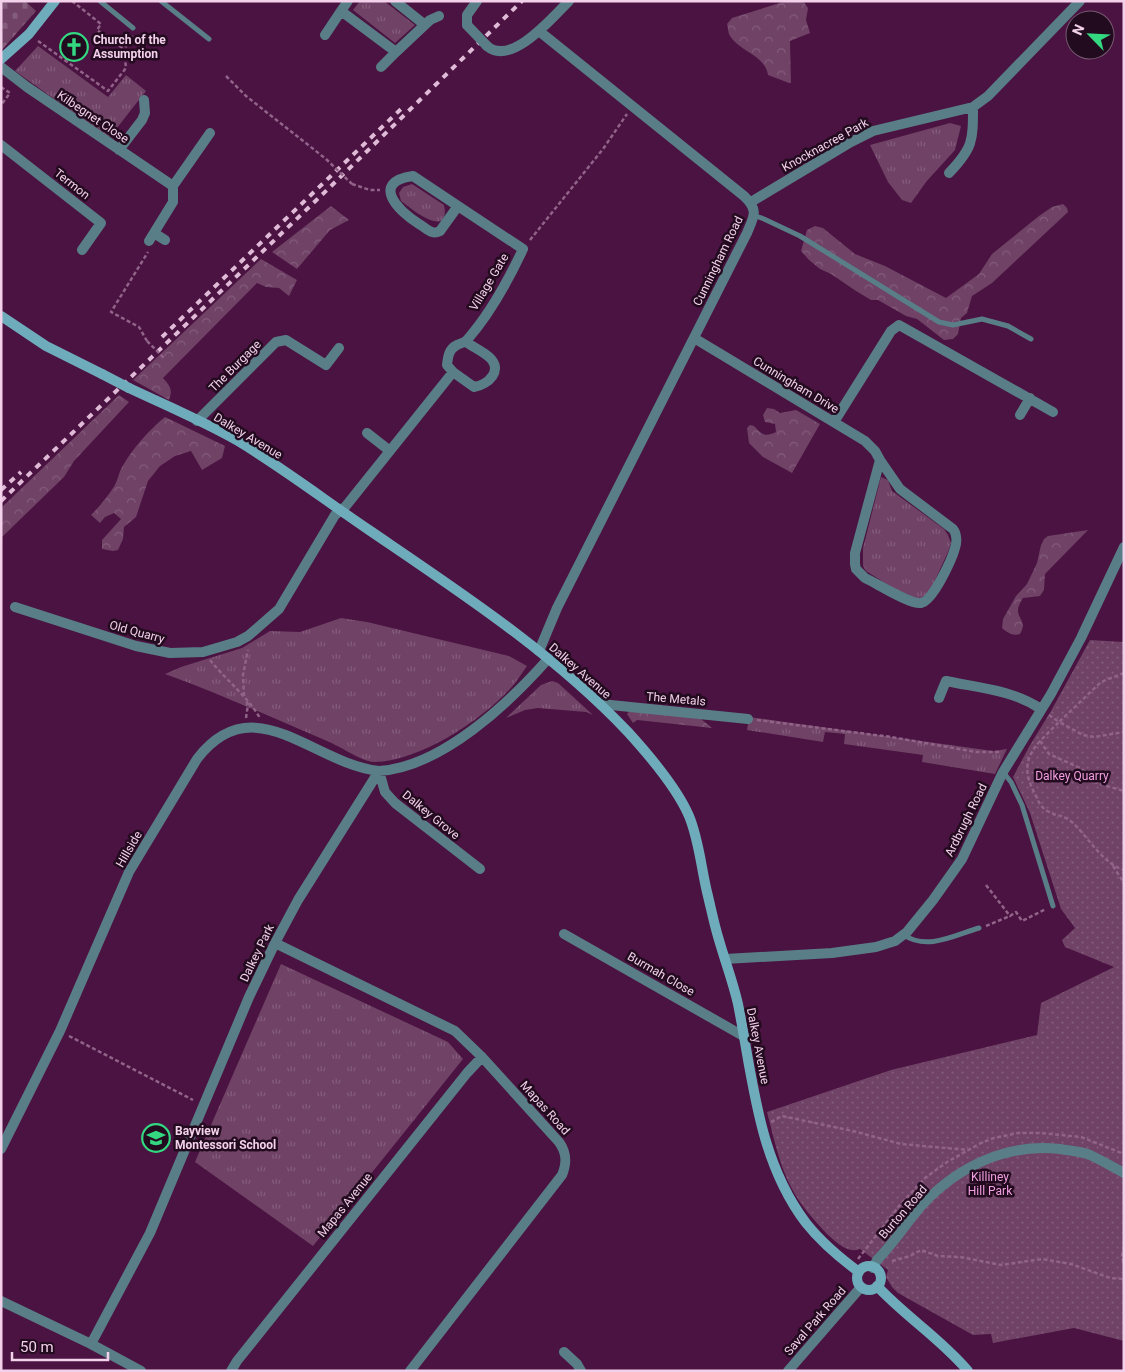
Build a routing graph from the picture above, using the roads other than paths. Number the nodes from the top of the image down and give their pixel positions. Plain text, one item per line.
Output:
1 (55, 1) edge
2 (100, 1) edge
3 (161, 1) edge
4 (348, 1) edge
5 (395, 1) edge
6 (477, 1) edge
7 (569, 1) edge
8 (1080, 1) edge
9 (341, 11) junction
10 (439, 16) dead end
11 (425, 25) junction
12 (133, 28) dead end
13 (539, 31) junction
14 (325, 35) dead end
15 (209, 39) dead end
16 (396, 52) junction
17 (1, 59) edge
18 (1, 67) edge
19 (381, 67) dead end
20 (144, 100) dead end
21 (974, 107) junction
22 (210, 132) dead end
23 (1, 145) edge
24 (120, 150) junction
25 (949, 173) dead end
26 (172, 186) junction
27 (751, 202) junction
28 (458, 206) junction
29 (754, 215) junction
30 (165, 240) dead end
31 (82, 250) dead end
32 (1, 316) edge
33 (694, 338) junction
34 (1031, 339) dead end
35 (466, 342) junction
36 (339, 348) dead end
37 (452, 372) junction
38 (1030, 398) junction
39 (1053, 412) dead end
40 (1020, 415) dead end
41 (198, 421) junction
42 (834, 422) junction
43 (367, 433) dead end
44 (390, 451) junction
45 (880, 460) junction
46 (340, 511) junction
47 (1124, 547) edge
48 (15, 607) dead end
49 (539, 651) junction
50 (548, 659) junction
51 (939, 698) dead end
52 (601, 704) junction
53 (1041, 710) junction
54 (748, 719) road end
55 (379, 771) junction
56 (1003, 772) junction
57 (480, 869) dead end
58 (1053, 906) road end
59 (979, 928) road end
60 (564, 934) dead end
61 (903, 935) junction
62 (274, 943) junction
63 (725, 959) junction
64 (745, 1037) junction
65 (482, 1057) junction
66 (4, 1138) edge
67 (1, 1149) edge
68 (1124, 1173) edge
69 (873, 1268) junction
70 (859, 1272) junction
71 (877, 1286) junction
72 (861, 1287) junction
73 (1, 1301) edge
74 (91, 1344) junction
75 (564, 1352) dead end
76 (141, 1371) edge
77 (231, 1371) edge
78 (410, 1371) edge
79 (581, 1371) edge
80 (788, 1371) edge
81 (968, 1371) edge

1 - 17 street
2 - 12 lane
3 - 15 lane
4 - 9 street
5 - 11 street
6 - 13 street, bridge
7 - 13 street
8 - 21 street, Knocknacree Park
9 - 14 street
9 - 16 street
10 - 11 street
11 - 16 street
13 - 27 street, Cunningham Road
16 - 19 street
18 - 24 street, Kilbegnet Close
20 - 24 street
21 - 25 street
21 - 27 street, Knocknacree Park
22 - 26 street
23 - 31 street, Termon
24 - 26 street, Kilbegnet Close
26 - 30 street
27 - 29 street, Cunningham Road
28 - 28 street, Village Gate
28 - 35 street, Village Gate
29 - 33 street, Cunningham Road
29 - 34 lane
32 - 41 street, Dalkey Avenue, bridge
33 - 42 street, Cunningham Drive
33 - 49 street, Cunningham Road
35 - 37 street, Village Gate
35 - 37 street
36 - 41 street, The Burgage
37 - 44 street
38 - 39 street
38 - 40 street
38 - 42 street
41 - 46 street, Dalkey Avenue
42 - 45 street, Cunningham Drive
43 - 44 street
44 - 46 street
45 - 45 street, Cunningham Drive
46 - 48 street, Old Quarry
46 - 49 street, Dalkey Avenue
47 - 53 street, Ardbrugh Road
49 - 50 street, Dalkey Avenue
50 - 52 street, Dalkey Avenue
50 - 55 street
51 - 53 street
52 - 54 street, The Metals
52 - 63 street, Dalkey Avenue
53 - 56 street, Ardbrugh Road
55 - 57 street, Dalkey Grove
55 - 62 street, Dalkey Park
55 - 66 street, Hillside
56 - 58 lane
56 - 61 street, Ardbrugh Road
59 - 61 lane
60 - 64 street, Burmah Close
61 - 63 street, Ardbrugh Road
62 - 65 street, Mapas Road
62 - 74 street, Dalkey Park
63 - 64 street, Dalkey Avenue
64 - 70 street, Dalkey Avenue
65 - 77 street, Mapas Avenue
65 - 78 street, Mapas Road
66 - 67 street, Hillside
68 - 69 street, Burton Road
69 - 70 street
69 - 71 street
70 - 72 street
71 - 72 street
71 - 81 street
72 - 80 street, Saval Park Road
73 - 74 street
74 - 76 street
75 - 79 street

